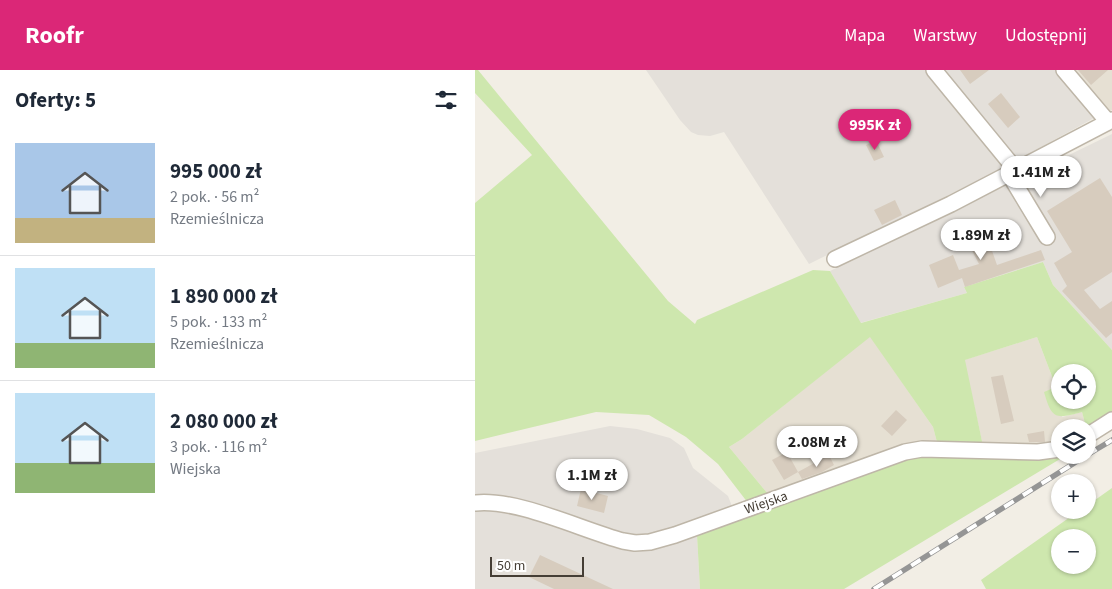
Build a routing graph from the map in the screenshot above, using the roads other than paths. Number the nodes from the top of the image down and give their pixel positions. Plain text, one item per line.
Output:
1 (935, 70) edge
2 (1064, 70) edge
3 (1110, 121) edge
4 (1013, 172) junction
5 (1047, 237) dead end
6 (835, 259) dead end
7 (1112, 420) edge
8 (1096, 430) edge
9 (1051, 450) edge
10 (475, 503) edge

1 - 4 street
2 - 3 street
3 - 4 street
4 - 5 street
4 - 6 street
7 - 8 street
9 - 10 street, Wiejska

